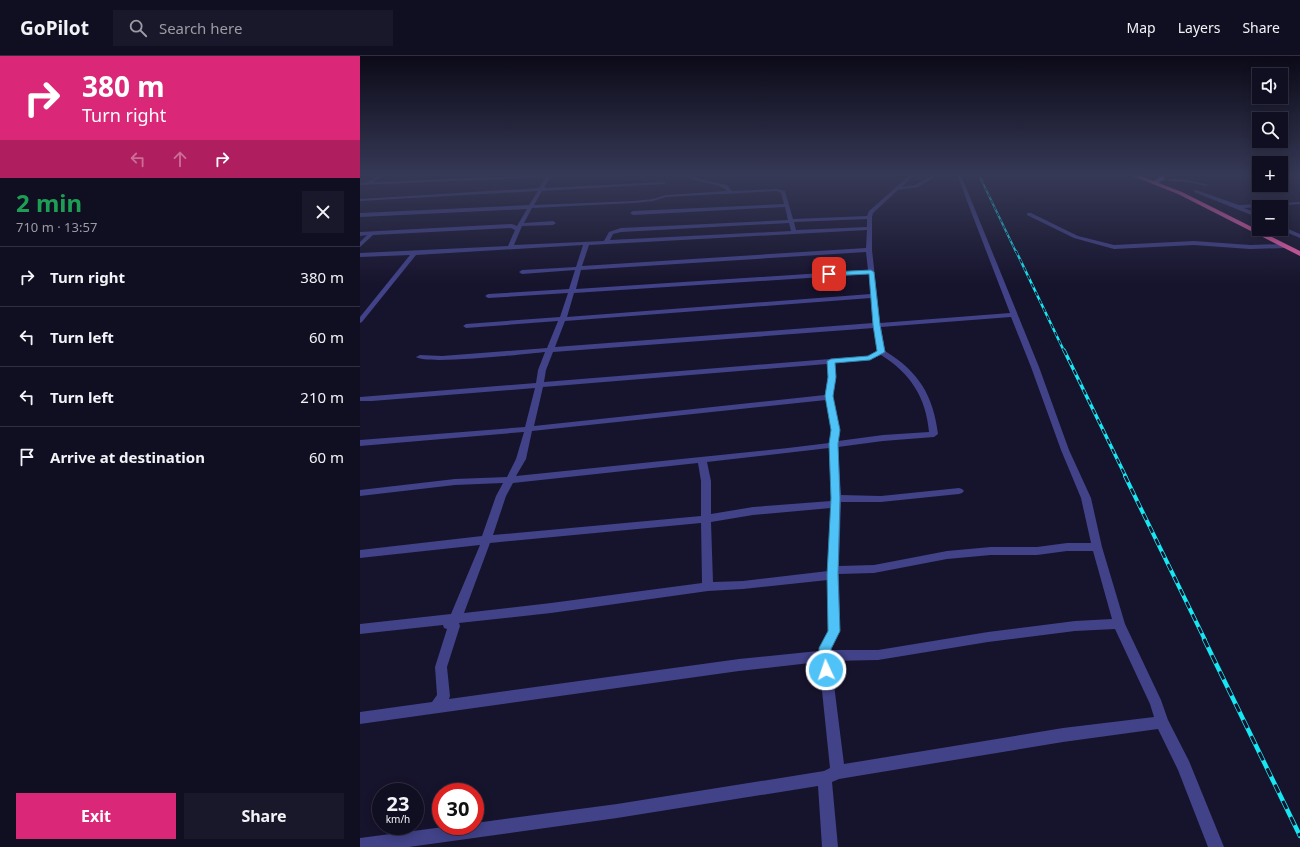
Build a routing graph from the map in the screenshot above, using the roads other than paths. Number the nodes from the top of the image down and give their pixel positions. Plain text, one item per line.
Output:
1 (426, 212) edge
2 (528, 212) edge
3 (742, 212) edge
4 (789, 212) edge
5 (872, 212) edge
6 (974, 212) edge
7 (1217, 212) edge
8 (633, 213) dead end
9 (1030, 214) dead end
10 (360, 215) edge
11 (713, 217) junction
12 (869, 217) junction
13 (792, 221) junction
14 (553, 223) dead end
15 (519, 227) junction
16 (870, 228) junction
17 (1288, 231) edge
18 (794, 232) junction
19 (372, 233) junction
20 (360, 234) edge
21 (1300, 236) edge
22 (606, 243) junction
23 (586, 244) junction
24 (360, 245) edge
25 (1284, 246) junction
26 (512, 247) junction
27 (869, 250) junction
28 (412, 253) junction
29 (1300, 254) edge
30 (360, 255) edge
31 (579, 268) junction
32 (522, 272) dead end
33 (871, 272) junction
34 (570, 292) junction
35 (488, 296) dead end
36 (874, 296) junction
37 (1014, 315) junction
38 (562, 319) junction
39 (360, 321) edge
40 (877, 325) junction
41 (466, 326) dead end
42 (551, 349) junction
43 (881, 352) junction
44 (420, 357) dead end
45 (831, 361) junction
46 (539, 386) junction
47 (829, 396) junction
48 (360, 398) edge
49 (529, 429) junction
50 (360, 442) edge
51 (833, 444) junction
52 (702, 460) junction
53 (511, 480) junction
54 (959, 491) dead end
55 (360, 493) edge
56 (835, 501) junction
57 (706, 519) junction
58 (486, 540) junction
59 (1097, 547) junction
60 (360, 554) edge
61 (833, 573) junction
62 (708, 587) junction
63 (452, 618) junction
64 (1119, 624) junction
65 (360, 629) edge
66 (824, 656) junction
67 (437, 706) junction
68 (360, 718) edge
69 (1162, 722) junction
70 (832, 775) junction
71 (360, 846) edge
72 (830, 847) edge
73 (1216, 847) edge

1 - 10 street
2 - 15 street
3 - 11 street
4 - 13 street
5 - 12 street
6 - 37 street
7 - 25 highway
8 - 11 street
9 - 25 street
11 - 13 street
11 - 22 street
12 - 13 street
12 - 16 street
13 - 18 street
14 - 15 street
15 - 19 street
15 - 26 street
16 - 18 street
16 - 27 street
17 - 21 street
18 - 22 street
19 - 20 street
19 - 24 street
22 - 23 street
23 - 26 street
23 - 31 street
25 - 29 highway
26 - 28 street
27 - 31 street
27 - 33 street
28 - 30 street
28 - 39 street
31 - 32 street
31 - 34 street
33 - 34 street
33 - 36 street
34 - 35 street
34 - 38 street
36 - 38 street
36 - 40 street
37 - 40 street
37 - 59 street
38 - 41 street
38 - 42 street
40 - 42 street
40 - 43 street
42 - 44 street
42 - 46 street
43 - 45 street
43 - 51 street
45 - 46 street
45 - 47 street
46 - 48 street
46 - 49 street
47 - 49 street
47 - 51 street
49 - 50 street
49 - 53 street
51 - 52 street
51 - 56 street
52 - 53 street
52 - 57 street
53 - 55 street
53 - 58 street
54 - 56 street
56 - 57 street
56 - 61 street
57 - 58 street
57 - 62 street
58 - 60 street
58 - 63 street
59 - 61 street
59 - 64 street
61 - 62 street
61 - 66 street
62 - 63 street
63 - 65 street
63 - 67 street
64 - 66 street
64 - 69 street
66 - 67 street
66 - 70 street
67 - 68 street
69 - 70 street
69 - 73 street
70 - 71 street
70 - 72 street

